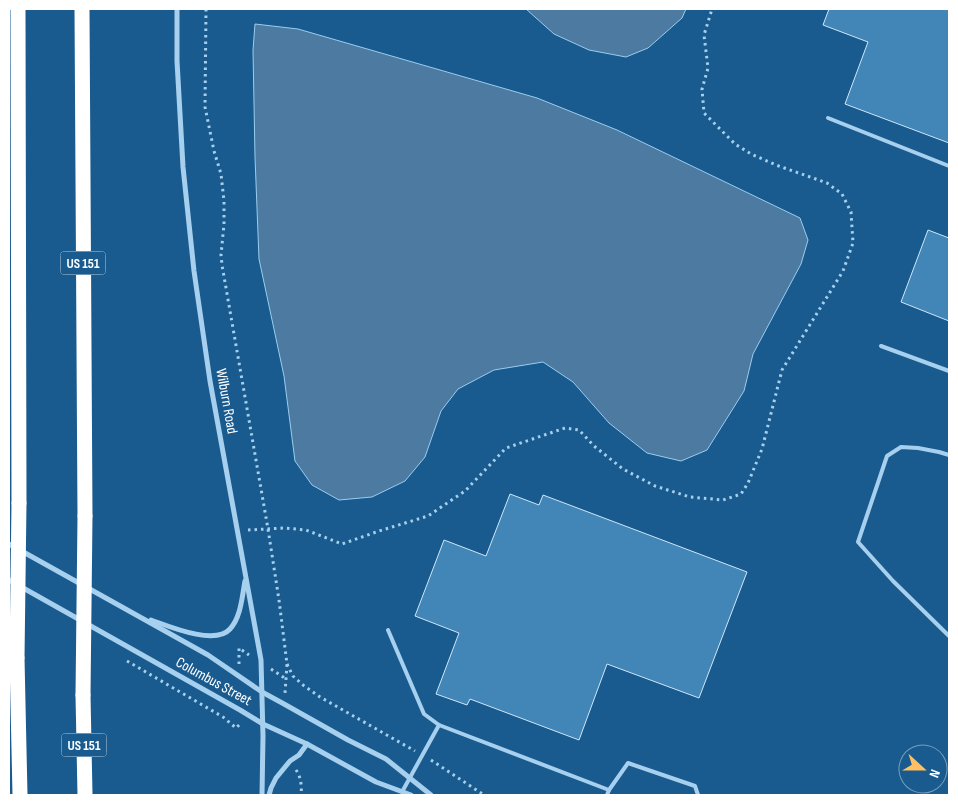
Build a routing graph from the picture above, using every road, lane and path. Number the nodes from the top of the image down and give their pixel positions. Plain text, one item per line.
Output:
1 (18, 9) edge
2 (82, 9) edge
3 (177, 9) edge
4 (206, 9) edge
5 (712, 9) edge
6 (828, 118) dead end
7 (949, 166) edge
8 (881, 346) dead end
9 (949, 371) edge
10 (949, 456) edge
11 (268, 529) junction
12 (237, 530) junction
13 (9, 544) edge
14 (246, 576) junction
15 (9, 580) edge
16 (137, 616) junction
17 (388, 630) dead end
18 (949, 636) edge
19 (262, 692) junction
20 (263, 724) junction
21 (439, 725) junction
22 (307, 744) junction
23 (422, 755) junction
24 (290, 761) junction
25 (410, 778) junction
26 (609, 790) junction
27 (402, 792) junction
28 (20, 795) edge
29 (85, 795) edge
30 (262, 795) edge
31 (269, 795) edge
32 (301, 795) edge
33 (411, 795) edge
34 (431, 795) edge
35 (484, 795) edge
36 (607, 795) edge
37 (698, 795) edge

1 - 28 highway, bridge
2 - 29 highway, US 151, bridge
3 - 12 street, Wilburn Road
4 - 11 path
5 - 11 path
6 - 7 lane
8 - 9 lane
10 - 18 lane
11 - 12 path
11 - 23 path
12 - 14 street, Wilburn Road
13 - 16 street, Columbus Street
14 - 16 street, Columbus Street
14 - 19 street, Wilburn Road
15 - 20 street, Columbus Street
16 - 19 street, Columbus Street
17 - 21 lane
19 - 20 street, Wilburn Road
19 - 25 street, Columbus Street
20 - 22 street, Columbus Street
20 - 30 street, Wilburn Road
21 - 23 lane
21 - 26 lane
22 - 24 street
22 - 27 street, Columbus Street
23 - 25 lane
23 - 35 path
24 - 31 street
24 - 32 path
25 - 27 lane
25 - 34 street, Columbus Street
26 - 36 lane
26 - 37 lane
27 - 33 street, Columbus Street

